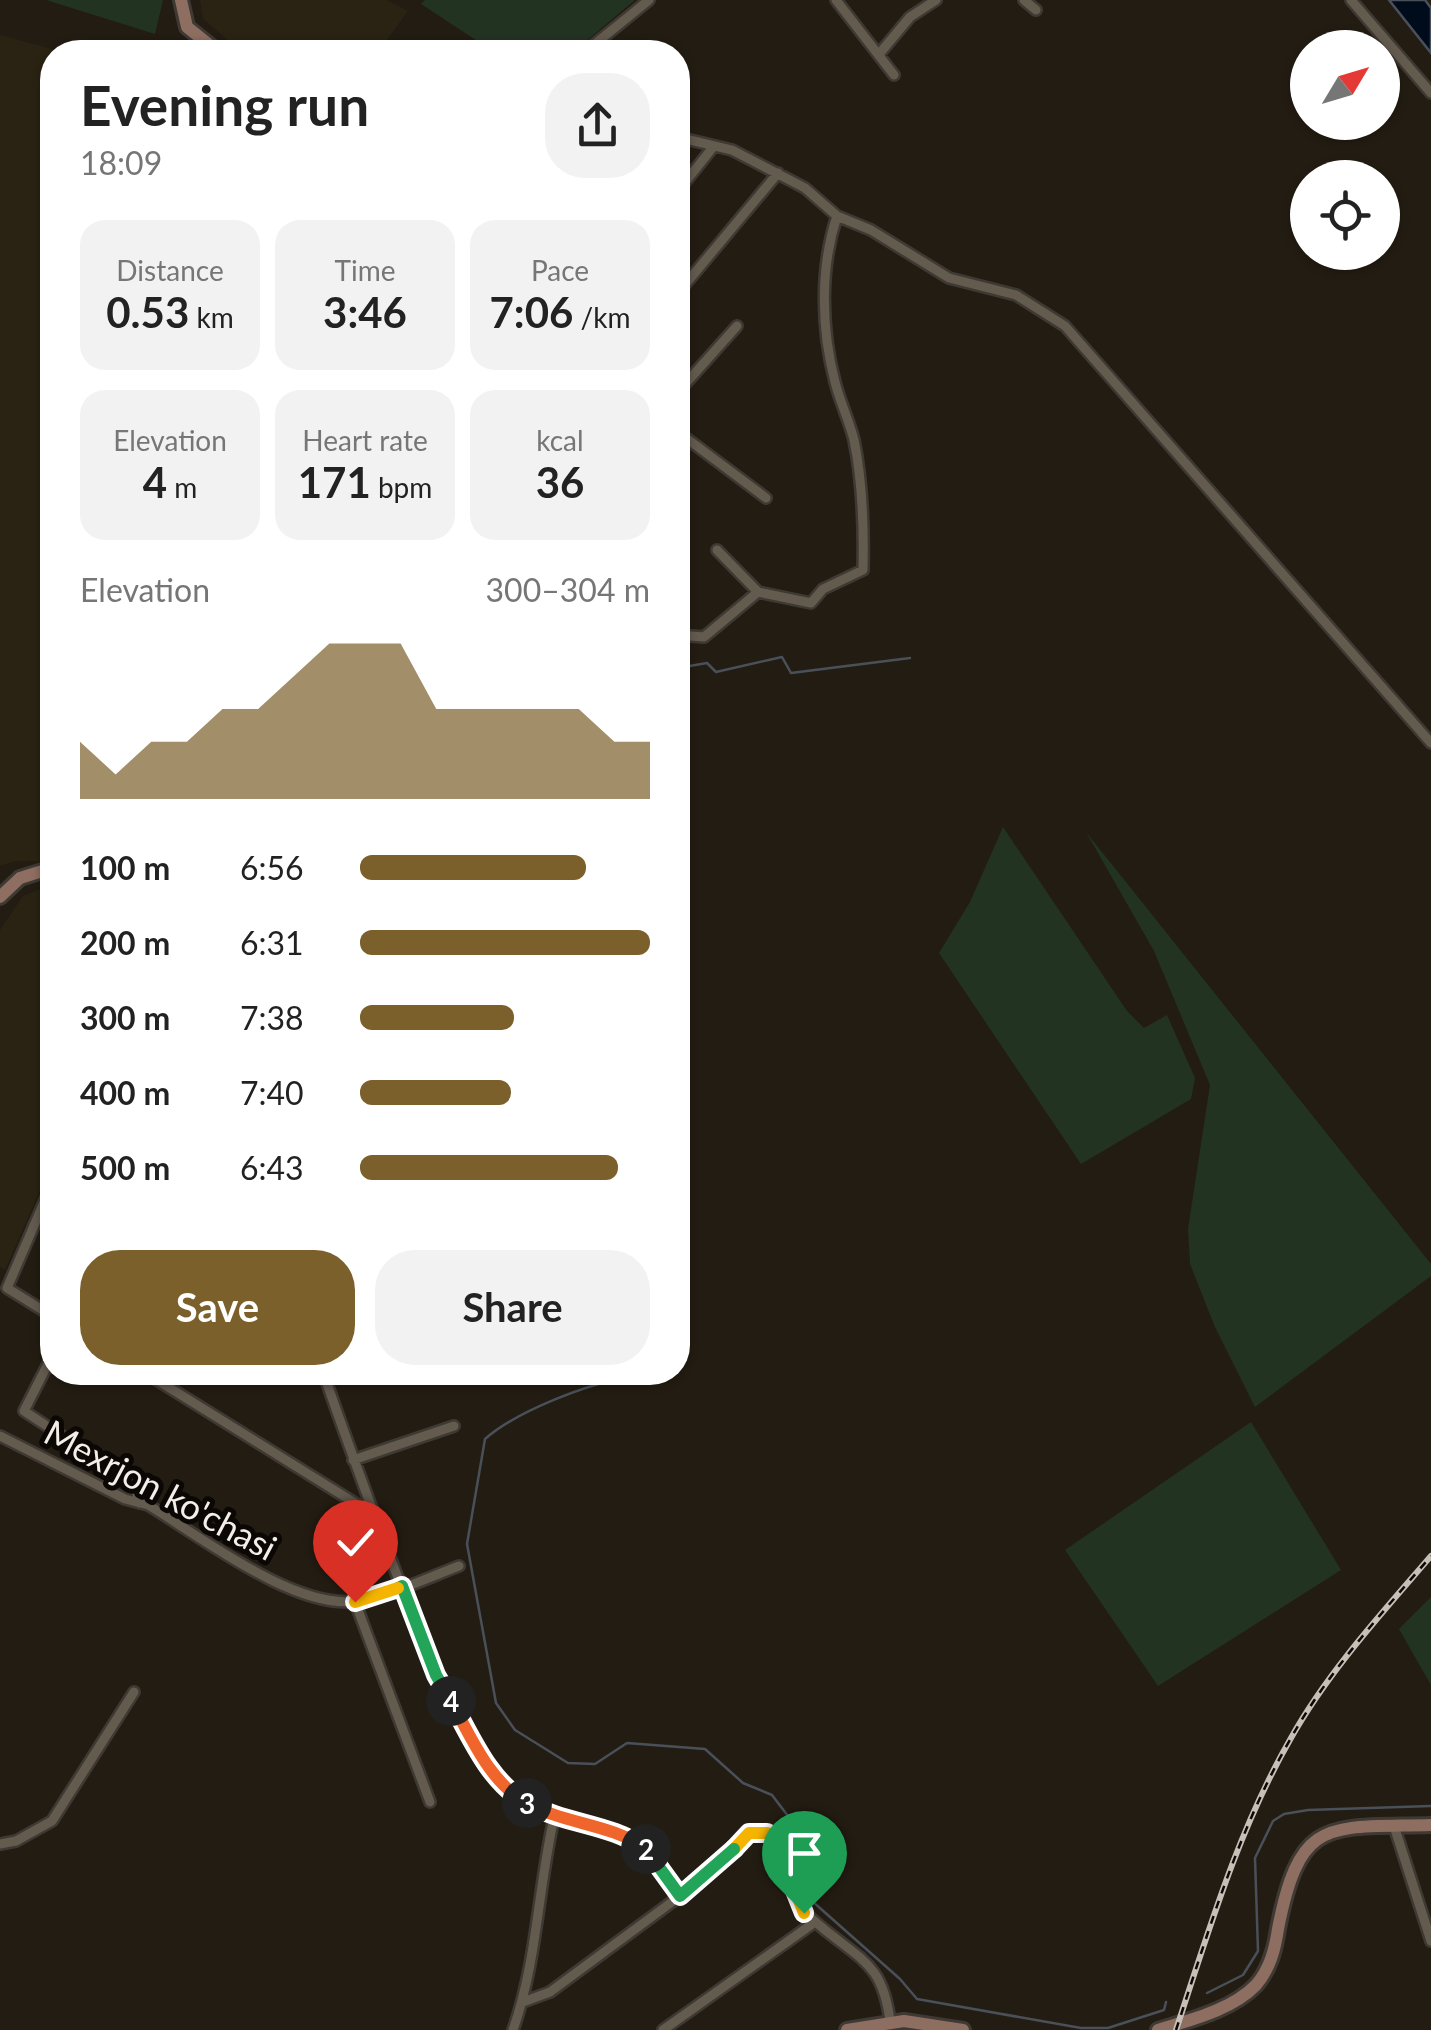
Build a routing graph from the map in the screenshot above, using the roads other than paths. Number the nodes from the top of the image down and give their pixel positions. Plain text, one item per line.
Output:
1 (180, 0) edge
2 (649, 0) edge
3 (836, 0) edge
4 (936, 0) edge
5 (1024, 0) edge
6 (1351, 0) edge
7 (1036, 10) dead end
8 (203, 40) edge
9 (600, 40) edge
10 (880, 53) junction
11 (894, 75) dead end
12 (1431, 93) edge
13 (690, 140) edge
14 (714, 146) junction
15 (778, 173) junction
16 (690, 176) edge
17 (838, 216) junction
18 (690, 278) edge
19 (737, 326) dead end
20 (690, 379) edge
21 (690, 441) edge
22 (766, 498) dead end
23 (717, 550) dead end
24 (758, 592) junction
25 (690, 636) edge
26 (1431, 742) edge
27 (40, 872) edge
28 (0, 897) edge
29 (40, 1222) edge
30 (40, 1309) edge
31 (40, 1379) edge
32 (165, 1385) edge
33 (326, 1385) edge
34 (454, 1426) dead end
35 (0, 1436) edge
36 (353, 1460) junction
37 (139, 1503) junction
38 (371, 1512) junction
39 (459, 1566) dead end
40 (402, 1586) junction
41 (355, 1602) junction
42 (134, 1692) dead end
43 (430, 1802) dead end
44 (554, 1818) junction
45 (1431, 1825) edge
46 (1394, 1826) junction
47 (0, 1844) edge
48 (680, 1896) junction
49 (815, 1922) junction
50 (1431, 1941) edge
51 (523, 2002) junction
52 (890, 2021) junction
53 (513, 2030) edge
54 (664, 2030) edge
55 (847, 2030) edge
56 (963, 2030) edge
57 (1158, 2030) edge

1 - 8 main road
2 - 9 street
3 - 10 street
4 - 10 street
5 - 7 street
6 - 12 street
10 - 11 street
13 - 14 street
14 - 15 street
14 - 16 street
15 - 17 street
15 - 18 street
17 - 24 street
17 - 26 street
19 - 20 street
21 - 22 street
23 - 24 street
24 - 25 street
27 - 28 main road
29 - 30 street
31 - 37 street
32 - 38 street
33 - 36 street
34 - 36 street
35 - 37 street, Mexrjon ko'chasi
36 - 38 street
37 - 41 street, Mexrjon ko'chasi
38 - 40 street
39 - 40 street, Mexrjon ko'chasi
40 - 41 street, Mexrjon ko'chasi
40 - 44 street
41 - 43 street
42 - 47 street
44 - 48 street
44 - 51 street
45 - 46 main road
46 - 50 street
46 - 57 main road
48 - 49 street
48 - 51 street
49 - 52 street
49 - 54 street
51 - 53 street
52 - 55 main road
52 - 56 main road

